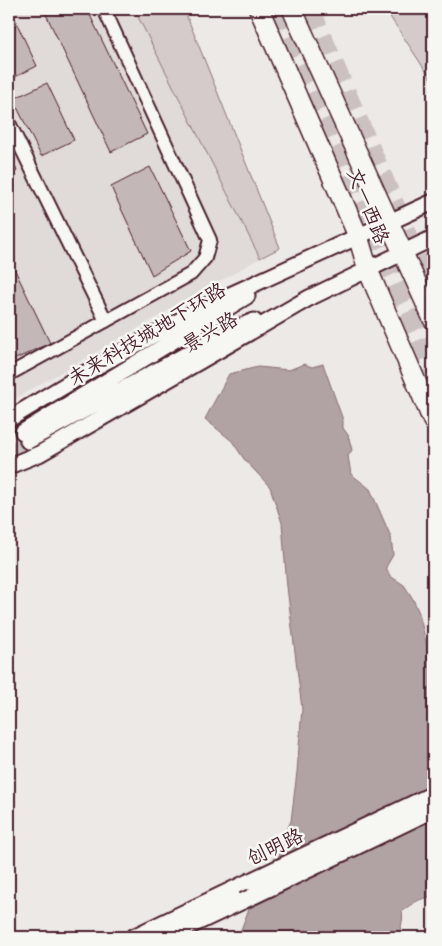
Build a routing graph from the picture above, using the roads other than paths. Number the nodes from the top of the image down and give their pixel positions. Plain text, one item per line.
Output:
1 (104, 9) edge
2 (259, 9) edge
3 (292, 9) edge
4 (9, 123) edge
5 (433, 202) edge
6 (389, 222) junction
7 (358, 236) junction
8 (433, 238) edge
9 (403, 253) junction
10 (290, 268) junction
11 (368, 270) junction
12 (309, 298) junction
13 (433, 319) edge
14 (106, 321) junction
15 (9, 372) edge
16 (9, 419) edge
17 (433, 421) edge
18 (9, 466) edge
19 (433, 794) edge
20 (433, 810) edge
21 (133, 937) edge
22 (167, 937) edge

1 - 14 street
2 - 7 main road, 文一西路
3 - 6 main road, 文一西路
4 - 14 street
5 - 6 street, 景兴路
6 - 7 street, 景兴路
6 - 9 main road, 文一西路
7 - 10 street, 景兴路
7 - 11 main road, 文一西路
8 - 9 street, 景兴路
9 - 11 street, 景兴路
9 - 13 main road, 文一西路
10 - 12 street, 未来科技城地下环路
10 - 16 street, 景兴路
11 - 12 street, 景兴路
11 - 17 main road, 文一西路
12 - 18 street, 景兴路
14 - 15 street
19 - 21 street, 创明路, bridge
20 - 22 street, 创明路, bridge

